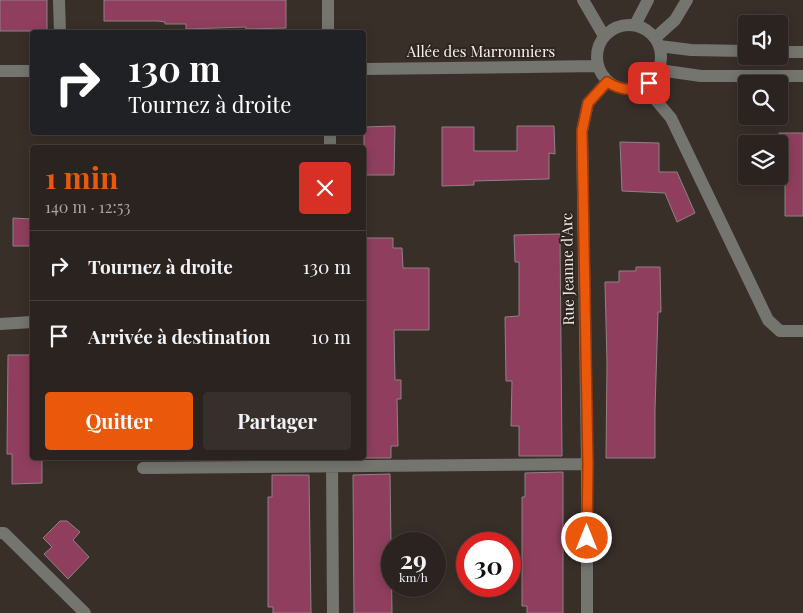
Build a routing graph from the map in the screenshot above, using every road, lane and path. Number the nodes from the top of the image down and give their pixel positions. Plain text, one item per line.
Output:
1 (59, 0) edge
2 (328, 0) edge
3 (583, 0) edge
4 (648, 0) edge
5 (687, 0) edge
6 (635, 26) junction
7 (60, 30) edge
8 (328, 30) edge
9 (604, 36) junction
10 (657, 42) junction
11 (738, 51) edge
12 (788, 52) edge
13 (803, 52) edge
14 (598, 66) junction
15 (366, 68) edge
16 (659, 70) junction
17 (0, 71) edge
18 (30, 71) edge
19 (803, 76) edge
20 (607, 82) junction
21 (644, 86) junction
22 (30, 322) edge
23 (0, 324) edge
24 (803, 331) edge
25 (332, 462) edge
26 (588, 464) junction
27 (143, 468) dead end
28 (0, 533) edge
29 (85, 613) edge
30 (333, 613) edge
31 (587, 613) edge

1 - 7 street
2 - 8 street
3 - 9 street
4 - 6 street
5 - 10 street
6 - 9 street
6 - 10 street
9 - 14 street
10 - 11 street
10 - 16 street
12 - 13 street
14 - 15 street, Allée des Marronniers
14 - 20 street
16 - 19 street
16 - 21 street
17 - 18 street
20 - 21 street
20 - 26 street, Rue Jeanne d'Arc
21 - 24 street
22 - 23 street
25 - 26 street
25 - 27 street
25 - 30 street
26 - 31 street, Rue Jeanne d'Arc
28 - 29 street

